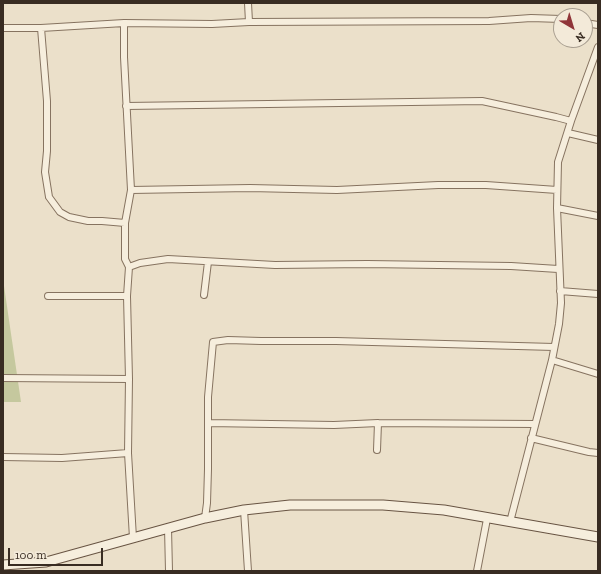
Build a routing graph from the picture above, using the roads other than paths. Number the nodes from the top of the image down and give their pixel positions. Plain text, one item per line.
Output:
1 (248, 3) edge
2 (553, 19) edge
3 (249, 22) junction
4 (124, 23) junction
5 (3, 28) edge
6 (41, 28) junction
7 (598, 48) edge
8 (596, 58) edge
9 (126, 106) junction
10 (571, 121) junction
11 (568, 133) junction
12 (598, 140) edge
13 (131, 190) junction
14 (557, 190) junction
15 (557, 208) junction
16 (598, 216) edge
17 (125, 223) junction
18 (208, 262) junction
19 (129, 267) junction
20 (558, 269) junction
21 (560, 291) junction
22 (598, 294) edge
23 (204, 295) dead end
24 (48, 296) dead end
25 (127, 296) junction
26 (554, 347) junction
27 (552, 360) junction
28 (598, 374) edge
29 (3, 378) edge
30 (129, 379) junction
31 (208, 423) junction
32 (378, 423) junction
33 (536, 424) junction
34 (531, 438) junction
35 (376, 450) dead end
36 (128, 453) junction
37 (598, 453) edge
38 (3, 457) edge
39 (244, 510) junction
40 (205, 518) junction
41 (487, 518) junction
42 (510, 522) junction
43 (168, 528) junction
44 (598, 537) edge
45 (133, 538) junction
46 (3, 565) edge
47 (169, 571) edge
48 (248, 571) edge
49 (477, 571) edge

1 - 3 street
2 - 3 street
3 - 4 street
4 - 6 street
4 - 9 street
5 - 6 street
6 - 17 street
7 - 8 street
8 - 10 street
9 - 10 street
9 - 13 street
10 - 11 street
11 - 12 street
11 - 14 street
13 - 14 street
13 - 17 street
14 - 15 street
15 - 16 street
15 - 20 street
17 - 19 street
18 - 19 street
18 - 20 street
18 - 23 street
19 - 25 street
20 - 21 street
21 - 22 street
21 - 26 street
24 - 25 street
25 - 30 street
26 - 27 street
26 - 31 street
27 - 28 street
27 - 33 street
29 - 30 street
30 - 36 street
31 - 32 street
31 - 40 street
32 - 33 street
32 - 35 street
33 - 34 street
34 - 37 street
34 - 42 street
36 - 38 street
36 - 45 street
39 - 40 street
39 - 41 street
39 - 48 street
40 - 43 street
41 - 42 street
41 - 49 street
42 - 44 street
43 - 45 street
43 - 47 street
45 - 46 street

